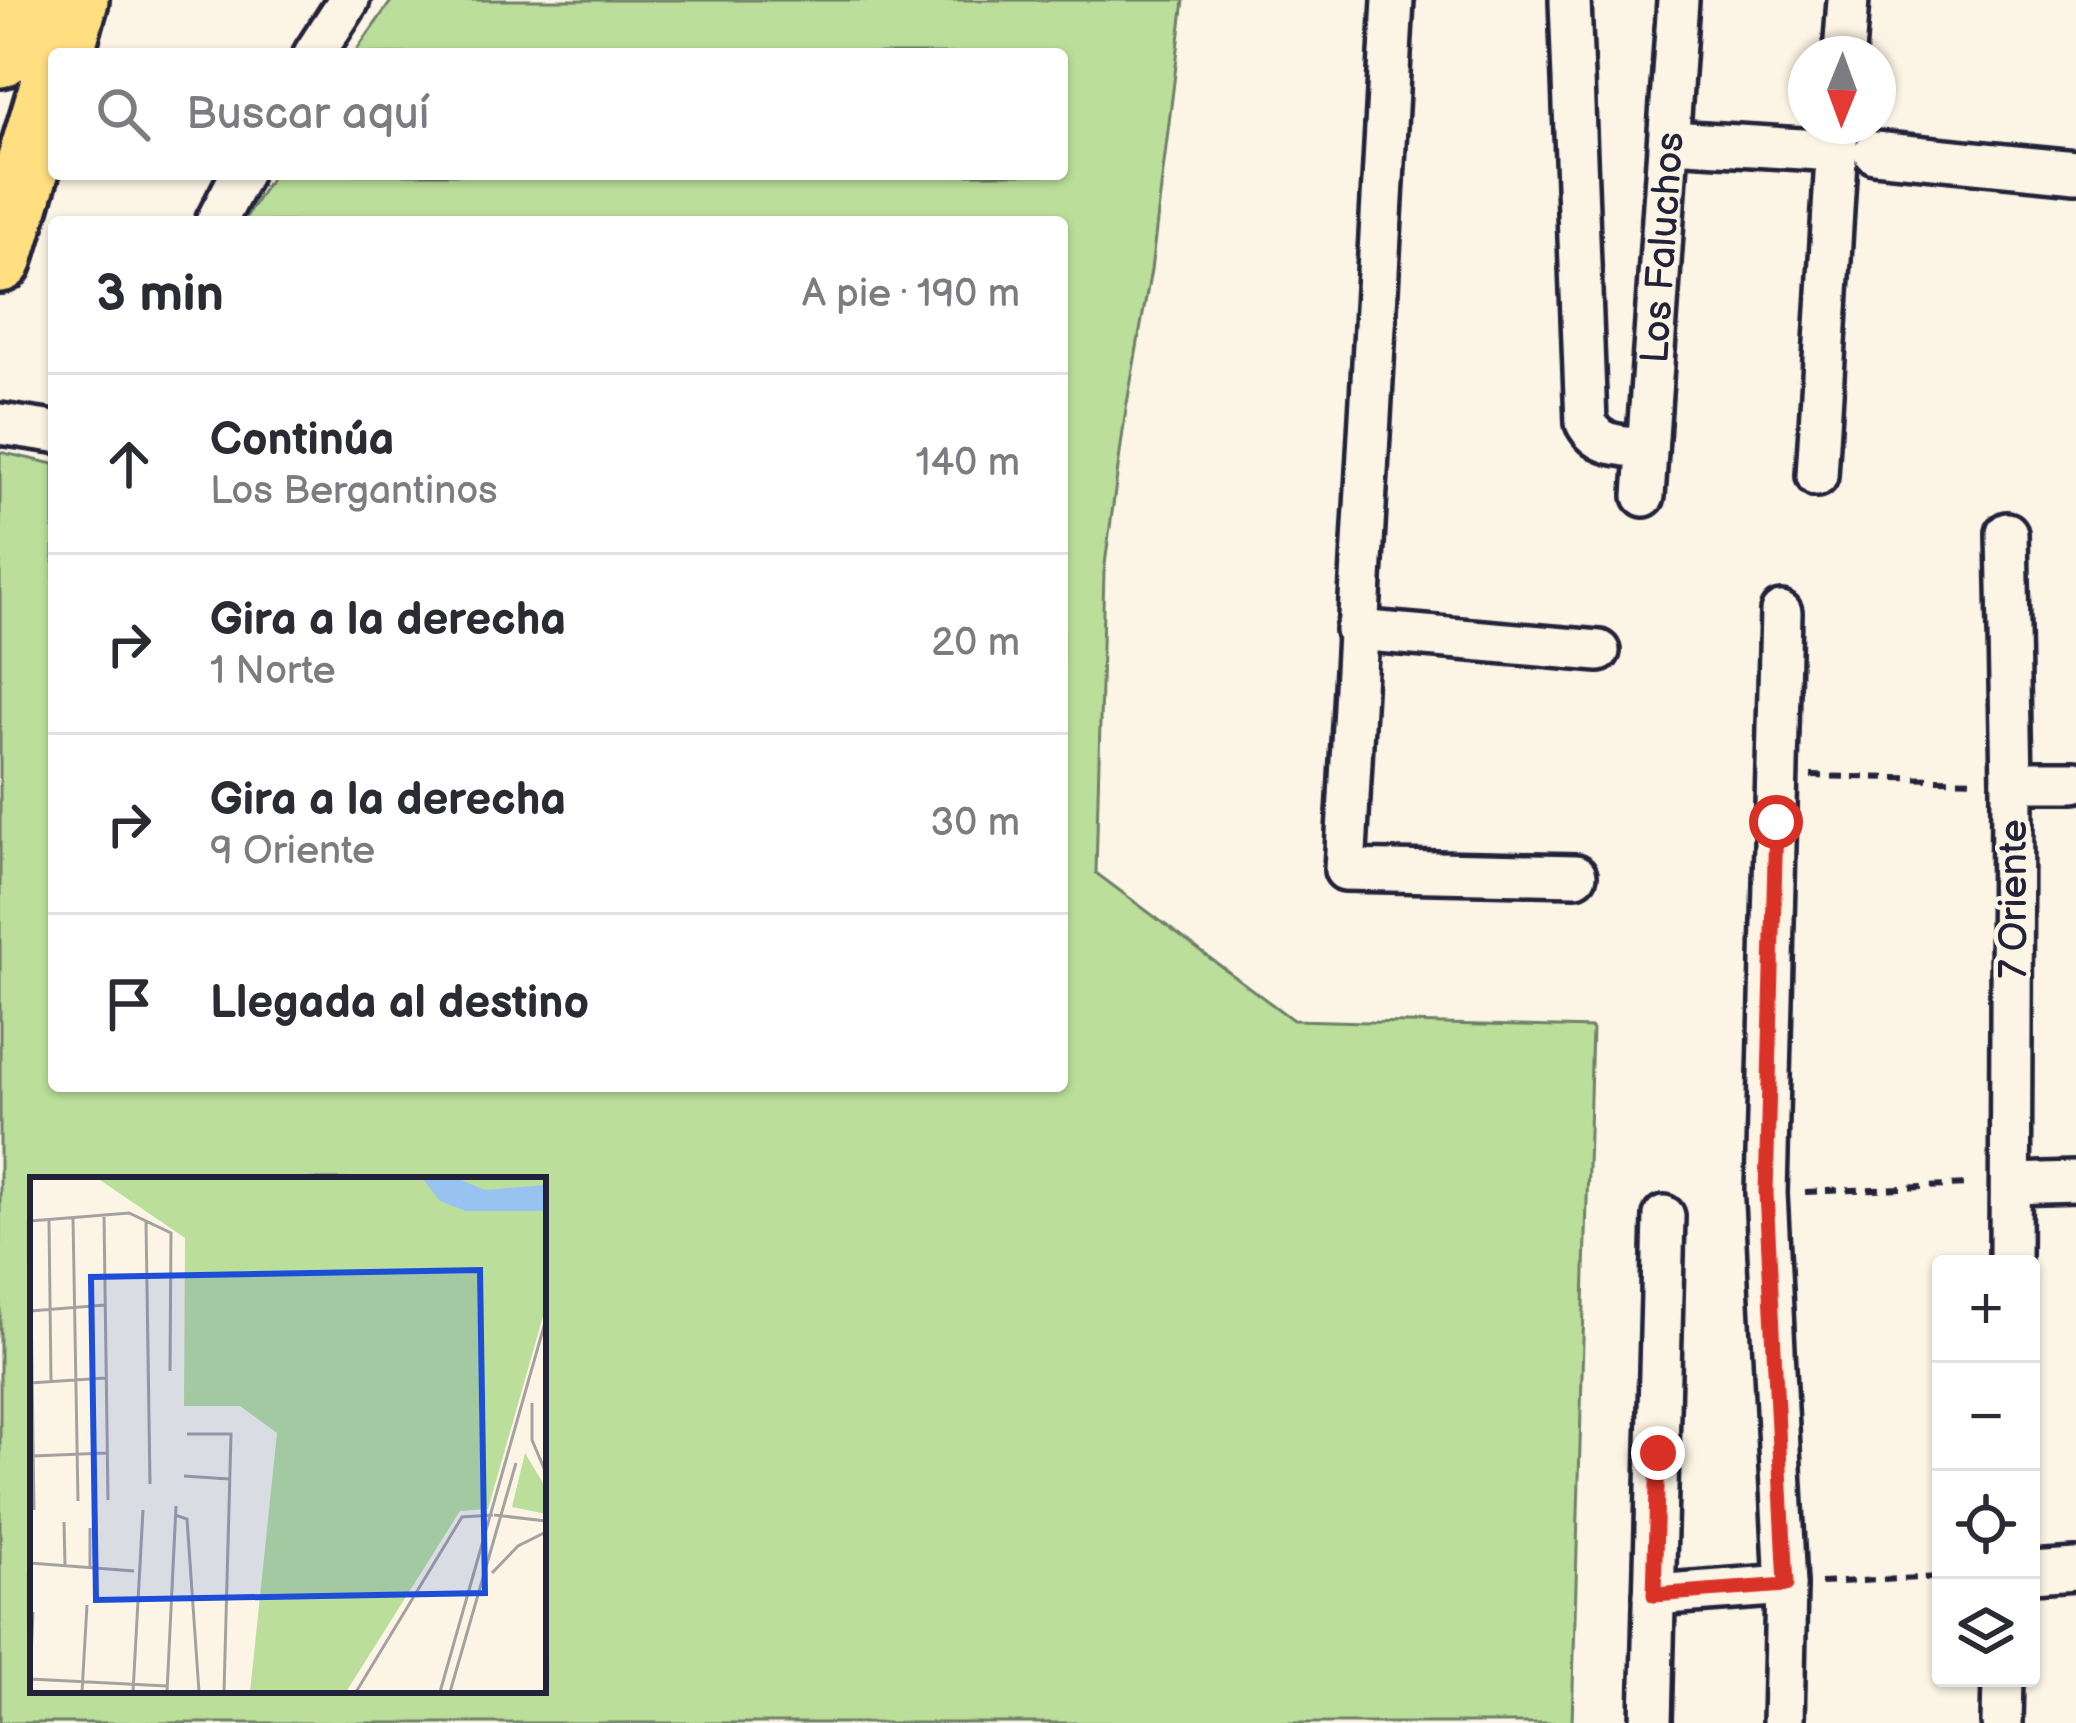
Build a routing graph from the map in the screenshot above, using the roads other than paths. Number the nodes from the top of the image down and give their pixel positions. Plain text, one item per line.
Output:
1 (76, 0) edge
2 (349, 0) edge
3 (1393, 0) edge
4 (1570, 0) edge
5 (1678, 0) edge
6 (1848, 0) edge
7 (1845, 36) edge
8 (63, 48) edge
9 (318, 48) edge
10 (48, 100) edge
11 (1670, 141) junction
12 (1788, 142) edge
13 (1849, 144) edge
14 (1857, 144) edge
15 (2076, 172) edge
16 (238, 180) edge
17 (219, 216) edge
18 (0, 260) edge
19 (0, 424) edge
20 (48, 431) edge
21 (1647, 448) junction
22 (1817, 476) dead end
23 (1644, 496) dead end
24 (2007, 533) dead end
25 (1781, 612) dead end
26 (1357, 630) junction
27 (1599, 651) dead end
28 (2012, 781) junction
29 (2076, 781) edge
30 (1576, 874) dead end
31 (2076, 1182) edge
32 (2011, 1184) junction
33 (1664, 1216) dead end
34 (2010, 1255) edge
35 (2076, 1569) edge
36 (2040, 1571) edge
37 (1786, 1585) junction
38 (1654, 1595) junction
39 (2003, 1687) edge
40 (1651, 1723) edge
41 (1783, 1723) edge
42 (2002, 1723) edge

1 - 8 main road
2 - 9 street
3 - 26 street
4 - 21 street
5 - 11 street, Los Faluchos
6 - 7 street
10 - 18 main road
11 - 12 street
11 - 21 street, Los Faluchos
13 - 22 street
14 - 15 street
16 - 17 street
19 - 20 street
21 - 23 street, Los Faluchos
24 - 28 street, 7 Oriente
25 - 37 street
26 - 27 street
26 - 30 street
28 - 29 street
28 - 32 street, 7 Oriente
31 - 32 street
32 - 34 street, 7 Oriente
33 - 38 street
35 - 36 street
37 - 38 street
37 - 41 street
38 - 40 street
39 - 42 street

